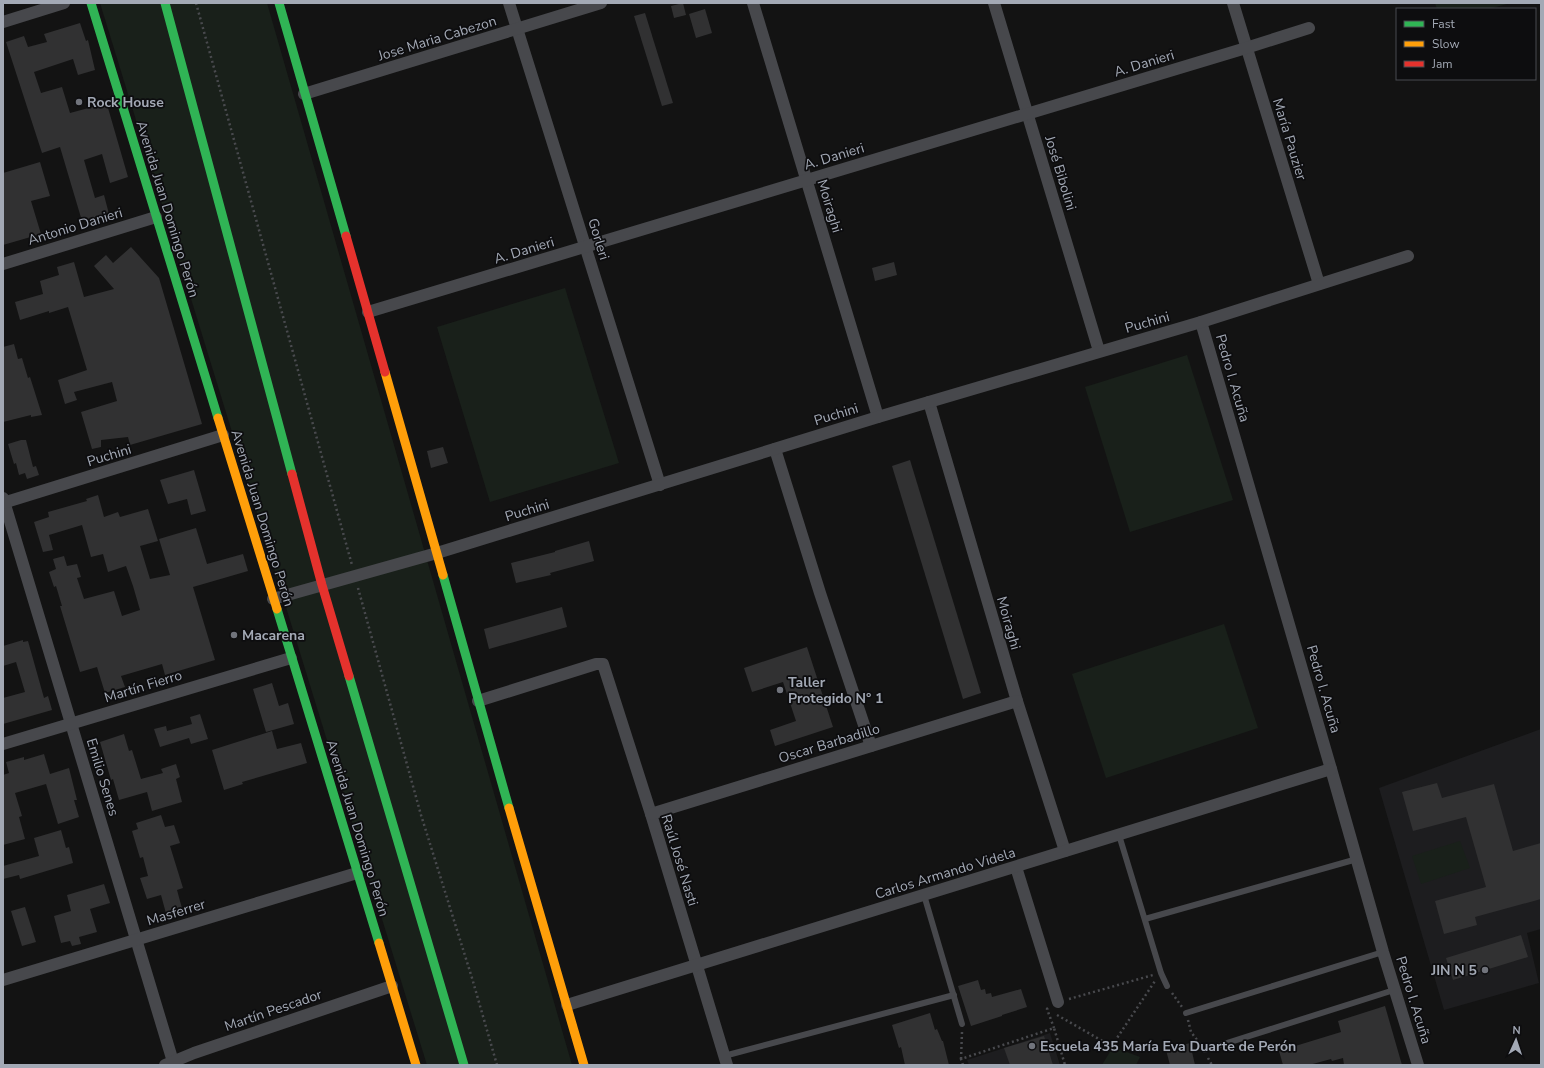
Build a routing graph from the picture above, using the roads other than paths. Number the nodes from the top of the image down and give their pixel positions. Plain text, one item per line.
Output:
1 (64, 3) edge
2 (91, 3) edge
3 (165, 3) edge
4 (278, 3) edge
5 (509, 3) edge
6 (601, 3) edge
7 (753, 3) edge
8 (994, 3) edge
9 (1233, 3) edge
10 (3, 22) edge
11 (1309, 28) dead end
12 (517, 29) junction
13 (1246, 48) junction
14 (304, 94) junction
15 (1028, 114) junction
16 (806, 180) junction
17 (156, 217) junction
18 (585, 247) junction
19 (1408, 256) dead end
20 (3, 264) edge
21 (1319, 284) junction
22 (368, 312) junction
23 (1201, 322) junction
24 (1099, 351) junction
25 (929, 402) junction
26 (878, 417) junction
27 (223, 436) junction
28 (775, 450) junction
29 (660, 485) junction
30 (3, 501) edge
31 (437, 553) junction
32 (322, 585) junction
33 (273, 599) junction
34 (291, 658) junction
35 (478, 701) junction
36 (1017, 701) junction
37 (71, 724) junction
38 (3, 744) edge
39 (870, 746) junction
40 (1331, 769) junction
41 (651, 814) junction
42 (1119, 835) junction
43 (1064, 851) junction
44 (1357, 859) junction
45 (1016, 867) junction
46 (357, 872) junction
47 (924, 895) junction
48 (1146, 918) junction
49 (136, 940) junction
50 (1383, 952) junction
51 (696, 965) junction
52 (3, 980) edge
53 (392, 986) junction
54 (1167, 986) road end
55 (1394, 990) junction
56 (954, 995) junction
57 (1058, 1002) road end
58 (567, 1005) junction
59 (1186, 1013) road end
60 (962, 1024) road end
61 (1205, 1050) road end
62 (725, 1061) edge
63 (171, 1064) edge
64 (416, 1065) edge
65 (464, 1065) edge
66 (584, 1065) edge
67 (1418, 1065) edge

1 - 10 street
2 - 17 main road, Avenida Juan Domingo Perón
3 - 32 main road
4 - 14 main road
5 - 12 street, Gorleri
6 - 12 street, Jose Maria Cabezon
7 - 16 street, Moiraghi
8 - 15 street, José Bibolini
9 - 13 street, María Pauzier
11 - 13 street, A. Danieri
12 - 14 street, Jose Maria Cabezon
12 - 18 street, Gorleri
13 - 15 street, A. Danieri
13 - 21 street, María Pauzier
14 - 22 main road
15 - 16 street, A. Danieri
15 - 24 street, José Bibolini
16 - 18 street, A. Danieri
16 - 26 street, Moiraghi
17 - 20 street, Antonio Danieri
17 - 27 main road, Avenida Juan Domingo Perón
18 - 22 street, A. Danieri
18 - 29 street, Gorleri
19 - 21 street, Puchini
21 - 23 street, Puchini
22 - 31 main road
23 - 24 street, Puchini
23 - 40 street, Pedro I. Acuña
24 - 25 street, Puchini
25 - 26 street, Puchini
25 - 36 street, Moiraghi
26 - 28 street, Puchini
27 - 30 street, Puchini
27 - 33 main road, Avenida Juan Domingo Perón
28 - 29 street, Puchini
28 - 39 street
29 - 31 street, Puchini
30 - 37 street, Emilio Senes
31 - 32 street, Puchini
31 - 35 main road
32 - 33 street, Puchini
32 - 65 main road
33 - 34 main road, Avenida Juan Domingo Perón
34 - 37 street, Martín Fierro
34 - 46 main road, Avenida Juan Domingo Perón
35 - 41 street, Raúl José Nasti
35 - 58 main road
36 - 39 street, Oscar Barbadillo
36 - 43 street, Moiraghi
37 - 38 street, Martín Fierro
37 - 49 street, Emilio Senes
39 - 41 street, Oscar Barbadillo
40 - 42 street, Carlos Armando Videla
40 - 44 street, Pedro I. Acuña
41 - 51 street, Raúl José Nasti
42 - 43 street, Carlos Armando Videla
42 - 48 lane
43 - 45 street, Carlos Armando Videla
44 - 48 lane
44 - 50 street, Pedro I. Acuña
45 - 47 street, Carlos Armando Videla
45 - 57 street
46 - 49 street, Masferrer
46 - 53 main road, Avenida Juan Domingo Perón
47 - 51 street, Carlos Armando Videla
47 - 56 lane
48 - 54 lane
49 - 52 street, Masferrer
49 - 63 street, Emilio Senes
50 - 55 street, Pedro I. Acuña
50 - 59 lane
51 - 58 street, Carlos Armando Videla
51 - 62 street, Raúl José Nasti
53 - 63 street, Martín Pescador
53 - 64 main road, Avenida Juan Domingo Perón
55 - 61 lane
55 - 67 street, Pedro I. Acuña
56 - 60 lane
56 - 62 lane
58 - 66 main road

